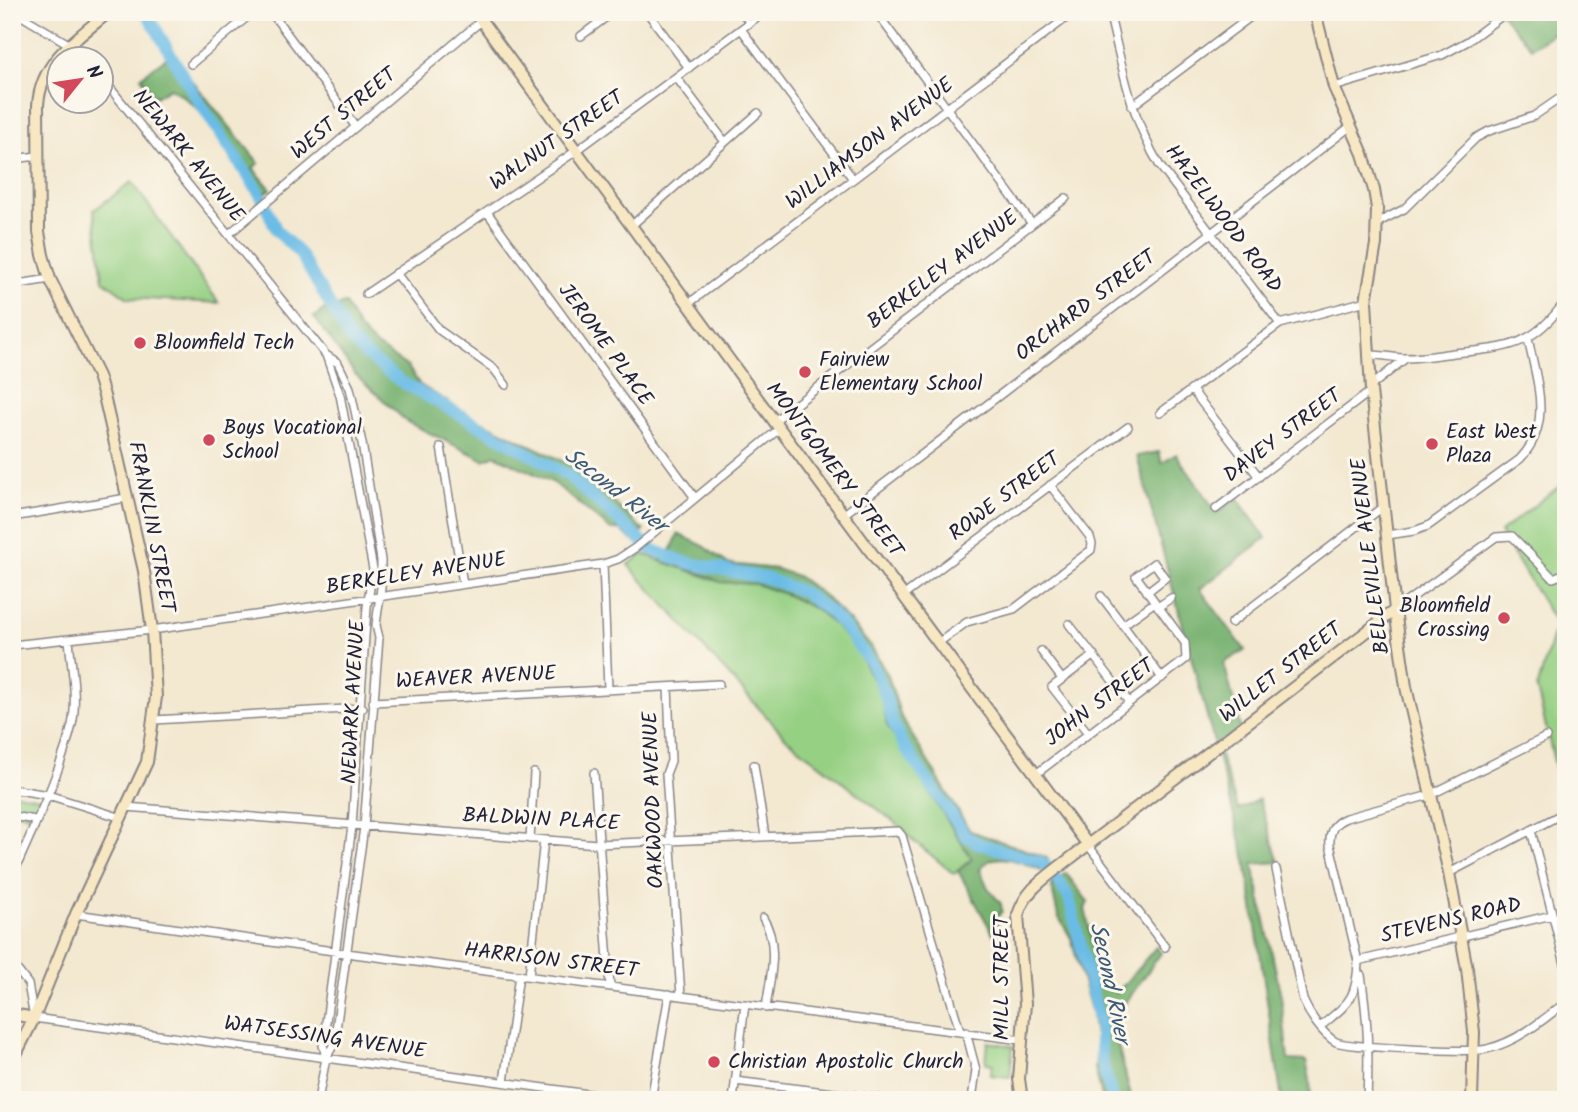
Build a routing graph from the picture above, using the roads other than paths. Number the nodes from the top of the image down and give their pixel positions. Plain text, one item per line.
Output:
1 (15, 12) edge
2 (109, 12) edge
3 (253, 12) edge
4 (271, 12) edge
5 (613, 12) edge
6 (647, 12) edge
7 (743, 12) edge
8 (764, 12) edge
9 (876, 12) edge
10 (1074, 12) edge
11 (1109, 12) edge
12 (1257, 12) edge
13 (1315, 12) edge
14 (478, 17) edge
15 (1499, 18) dead end
16 (750, 23) junction
17 (741, 29) junction
18 (580, 36) dead end
19 (70, 44) junction
20 (191, 64) dead end
21 (689, 68) junction
22 (676, 77) junction
23 (1334, 86) junction
24 (1566, 94) edge
25 (116, 95) edge
26 (1132, 106) junction
27 (947, 108) junction
28 (758, 113) dead end
29 (1351, 126) junction
30 (356, 127) junction
31 (725, 142) junction
32 (576, 151) junction
33 (38, 156) junction
34 (12, 159) edge
35 (853, 179) junction
36 (1066, 198) dead end
37 (486, 212) junction
38 (1377, 223) junction
39 (1032, 224) junction
40 (631, 226) junction
41 (1210, 233) junction
42 (229, 234) junction
43 (396, 273) junction
44 (50, 279) junction
45 (12, 285) edge
46 (366, 293) dead end
47 (1566, 300) edge
48 (1366, 301) junction
49 (688, 304) junction
50 (1280, 324) junction
51 (1528, 338) junction
52 (326, 355) junction
53 (1368, 355) junction
54 (1406, 358) junction
55 (506, 385) dead end
56 (1371, 388) junction
57 (1192, 390) junction
58 (1160, 413) dead end
59 (776, 425) junction
60 (1128, 426) dead end
61 (441, 447) dead end
62 (1259, 477) junction
63 (1051, 485) junction
64 (127, 498) junction
65 (695, 498) junction
66 (1384, 506) junction
67 (1216, 509) dead end
68 (843, 514) junction
69 (12, 517) edge
70 (1387, 535) junction
71 (603, 564) junction
72 (1566, 573) edge
73 (463, 584) junction
74 (1147, 592) dead end
75 (904, 596) junction
76 (1101, 596) dead end
77 (379, 597) junction
78 (1171, 598) dead end
79 (369, 599) junction
80 (1156, 605) junction
81 (1395, 610) junction
82 (1231, 623) dead end
83 (1069, 624) dead end
84 (1123, 625) junction
85 (152, 630) junction
86 (69, 639) junction
87 (938, 643) junction
88 (12, 645) edge
89 (1041, 651) dead end
90 (1094, 656) junction
91 (1161, 678) junction
92 (1062, 680) junction
93 (719, 684) dead end
94 (668, 687) junction
95 (608, 689) junction
96 (374, 701) junction
97 (1129, 702) junction
98 (361, 709) junction
99 (154, 720) junction
100 (1088, 733) junction
101 (1546, 737) dead end
102 (754, 765) dead end
103 (534, 773) dead end
104 (594, 773) dead end
105 (1036, 774) junction
106 (12, 789) edge
107 (48, 795) junction
108 (1430, 795) junction
109 (124, 812) junction
110 (1560, 815) dead end
111 (12, 816) edge
112 (35, 820) junction
113 (352, 826) junction
114 (364, 827) junction
115 (1531, 830) junction
116 (765, 836) junction
117 (530, 839) junction
118 (544, 840) junction
119 (670, 840) junction
120 (598, 844) junction
121 (1088, 845) junction
122 (1276, 869) dead end
123 (1449, 873) junction
124 (12, 877) edge
125 (76, 914) junction
126 (1552, 915) junction
127 (763, 918) dead end
128 (1462, 936) junction
129 (1165, 947) dead end
130 (337, 952) junction
131 (346, 953) junction
132 (1358, 961) junction
133 (12, 963) edge
134 (1566, 968) edge
135 (519, 975) junction
136 (529, 976) junction
137 (610, 987) junction
138 (669, 994) junction
139 (681, 996) junction
140 (1566, 1002) edge
141 (744, 1004) junction
142 (766, 1008) junction
143 (12, 1014) edge
144 (34, 1018) junction
145 (1320, 1027) junction
146 (963, 1031) junction
147 (1022, 1040) junction
148 (1370, 1046) junction
149 (1474, 1051) junction
150 (326, 1058) junction
151 (12, 1062) edge
152 (735, 1081) junction
153 (504, 1082) junction
154 (318, 1100) edge
155 (632, 1100) edge
156 (651, 1100) edge
157 (733, 1100) edge
158 (891, 1100) edge
159 (972, 1100) edge
160 (1022, 1100) edge
161 (1367, 1100) edge
162 (1472, 1100) edge

1 - 19 street
2 - 19 main road, FRANKLIN STREET
3 - 20 street
4 - 30 street
5 - 18 street
6 - 21 street
7 - 16 street
8 - 16 street, WALNUT STREET
9 - 27 street
10 - 27 street, WILLIAMSON AVENUE
11 - 26 street, HAZELWOOD ROAD
12 - 26 street
13 - 23 main road, BELLEVILLE AVENUE
14 - 30 street, WEST STREET
14 - 32 main road, MONTGOMERY STREET
15 - 23 street
16 - 17 street, WALNUT STREET
17 - 21 street, WALNUT STREET
17 - 35 street
19 - 33 main road, FRANKLIN STREET
21 - 22 street, WALNUT STREET
22 - 31 street
22 - 32 street, WALNUT STREET
23 - 29 main road, BELLEVILLE AVENUE
24 - 38 street
25 - 42 street, NEWARK AVENUE
26 - 41 street, HAZELWOOD ROAD
27 - 35 street, WILLIAMSON AVENUE
27 - 39 street
28 - 31 street
29 - 38 main road, BELLEVILLE AVENUE
29 - 41 street, ORCHARD STREET
30 - 42 street, WEST STREET
31 - 40 street
32 - 37 street, WALNUT STREET
32 - 40 main road, MONTGOMERY STREET
33 - 34 street
33 - 44 main road, FRANKLIN STREET
35 - 49 street, WILLIAMSON AVENUE
36 - 39 street, BERKELEY AVENUE
37 - 43 street, WALNUT STREET
37 - 65 street, JEROME PLACE
38 - 48 main road, BELLEVILLE AVENUE
39 - 59 street, BERKELEY AVENUE
40 - 49 main road, MONTGOMERY STREET
41 - 50 street, HAZELWOOD ROAD
41 - 68 street, ORCHARD STREET
42 - 52 street, NEWARK AVENUE
43 - 46 street, WALNUT STREET
43 - 55 street
44 - 45 street
44 - 64 main road, FRANKLIN STREET
47 - 51 street
48 - 50 street
48 - 53 main road, BELLEVILLE AVENUE
49 - 59 main road, MONTGOMERY STREET
50 - 57 street
51 - 54 street
51 - 70 street
52 - 77 street, NEWARK AVENUE
52 - 79 street, NEWARK AVENUE
53 - 54 street
53 - 56 main road, BELLEVILLE AVENUE
54 - 56 street, DAVEY STREET
56 - 62 street, DAVEY STREET
56 - 66 main road, BELLEVILLE AVENUE
57 - 58 street
57 - 62 street
59 - 65 street, BERKELEY AVENUE
59 - 68 main road, MONTGOMERY STREET
60 - 63 street, ROWE STREET
61 - 73 street
62 - 67 street, DAVEY STREET
63 - 75 street, ROWE STREET
63 - 87 street
64 - 69 street
64 - 85 main road, FRANKLIN STREET
65 - 71 street, BERKELEY AVENUE
66 - 70 main road, BELLEVILLE AVENUE
66 - 82 street
68 - 75 main road, MONTGOMERY STREET
70 - 81 main road, BELLEVILLE AVENUE
71 - 73 street, BERKELEY AVENUE
71 - 95 street
72 - 81 street, WILLET STREET
73 - 77 street, BERKELEY AVENUE
74 - 80 street
75 - 87 main road, MONTGOMERY STREET
76 - 84 street
77 - 79 street, BERKELEY AVENUE
77 - 96 street, NEWARK AVENUE
78 - 80 street
79 - 85 street, BERKELEY AVENUE
79 - 98 street, NEWARK AVENUE
80 - 84 street
80 - 91 street, JOHN STREET
81 - 108 main road, BELLEVILLE AVENUE
81 - 121 main road, WILLET STREET
83 - 90 street
84 - 91 street
85 - 86 street, BERKELEY AVENUE
85 - 99 main road, FRANKLIN STREET
86 - 88 street, BERKELEY AVENUE
86 - 107 street
87 - 105 main road, MONTGOMERY STREET
89 - 92 street
90 - 92 street
90 - 97 street
91 - 97 street, JOHN STREET
92 - 100 street
93 - 94 street, WEAVER AVENUE
94 - 95 street, WEAVER AVENUE
94 - 119 street, OAKWOOD AVENUE
95 - 96 street, WEAVER AVENUE
96 - 98 street, WEAVER AVENUE
96 - 114 street, NEWARK AVENUE
97 - 100 street, JOHN STREET
98 - 99 street, WEAVER AVENUE
98 - 113 street, NEWARK AVENUE
99 - 109 main road, FRANKLIN STREET
100 - 105 street, JOHN STREET
101 - 108 street
102 - 116 street
103 - 117 street
104 - 120 street
105 - 121 main road, MONTGOMERY STREET
106 - 107 street, BALDWIN PLACE
107 - 109 street, BALDWIN PLACE
107 - 112 street
108 - 123 main road, BELLEVILLE AVENUE
108 - 132 street
109 - 113 street, BALDWIN PLACE
109 - 125 main road, FRANKLIN STREET
110 - 115 street
111 - 112 street
112 - 124 street
113 - 114 street, BALDWIN PLACE
113 - 130 street, NEWARK AVENUE
114 - 117 street, BALDWIN PLACE
114 - 131 street, NEWARK AVENUE
115 - 123 street
115 - 126 street
116 - 119 street, BALDWIN PLACE
116 - 146 street, BALDWIN PLACE
117 - 118 street, BALDWIN PLACE
118 - 120 street, BALDWIN PLACE
118 - 136 street
119 - 120 street, BALDWIN PLACE
119 - 139 street, OAKWOOD AVENUE
120 - 137 street
121 - 129 street, MONTGOMERY STREET
121 - 147 main road, MILL STREET
122 - 145 street
123 - 128 main road, BELLEVILLE AVENUE
125 - 130 street, HARRISON STREET
125 - 144 main road, FRANKLIN STREET
126 - 128 street, STEVENS ROAD
126 - 134 street
127 - 142 street
128 - 132 street, STEVENS ROAD
128 - 149 main road, BELLEVILLE AVENUE
130 - 131 street, HARRISON STREET
130 - 150 street, NEWARK AVENUE
131 - 135 street, HARRISON STREET
131 - 150 street, NEWARK AVENUE
132 - 145 street
132 - 148 street
133 - 144 street
135 - 136 street, HARRISON STREET
135 - 153 street
136 - 137 street, HARRISON STREET
137 - 138 street, HARRISON STREET
138 - 139 street, HARRISON STREET
138 - 156 street
139 - 141 street, HARRISON STREET
140 - 149 street
141 - 142 street, HARRISON STREET
141 - 152 street
142 - 146 street, HARRISON STREET
143 - 144 main road, WATSESSING AVENUE
144 - 150 street, WATSESSING AVENUE
144 - 151 main road, FRANKLIN STREET
145 - 148 street
146 - 147 street, HARRISON STREET
146 - 159 street
147 - 160 main road, MILL STREET
148 - 149 street
148 - 161 street
149 - 162 main road, BELLEVILLE AVENUE
150 - 153 street, WATSESSING AVENUE
150 - 154 street, NEWARK AVENUE
152 - 157 street
152 - 158 street
153 - 155 street, WATSESSING AVENUE

